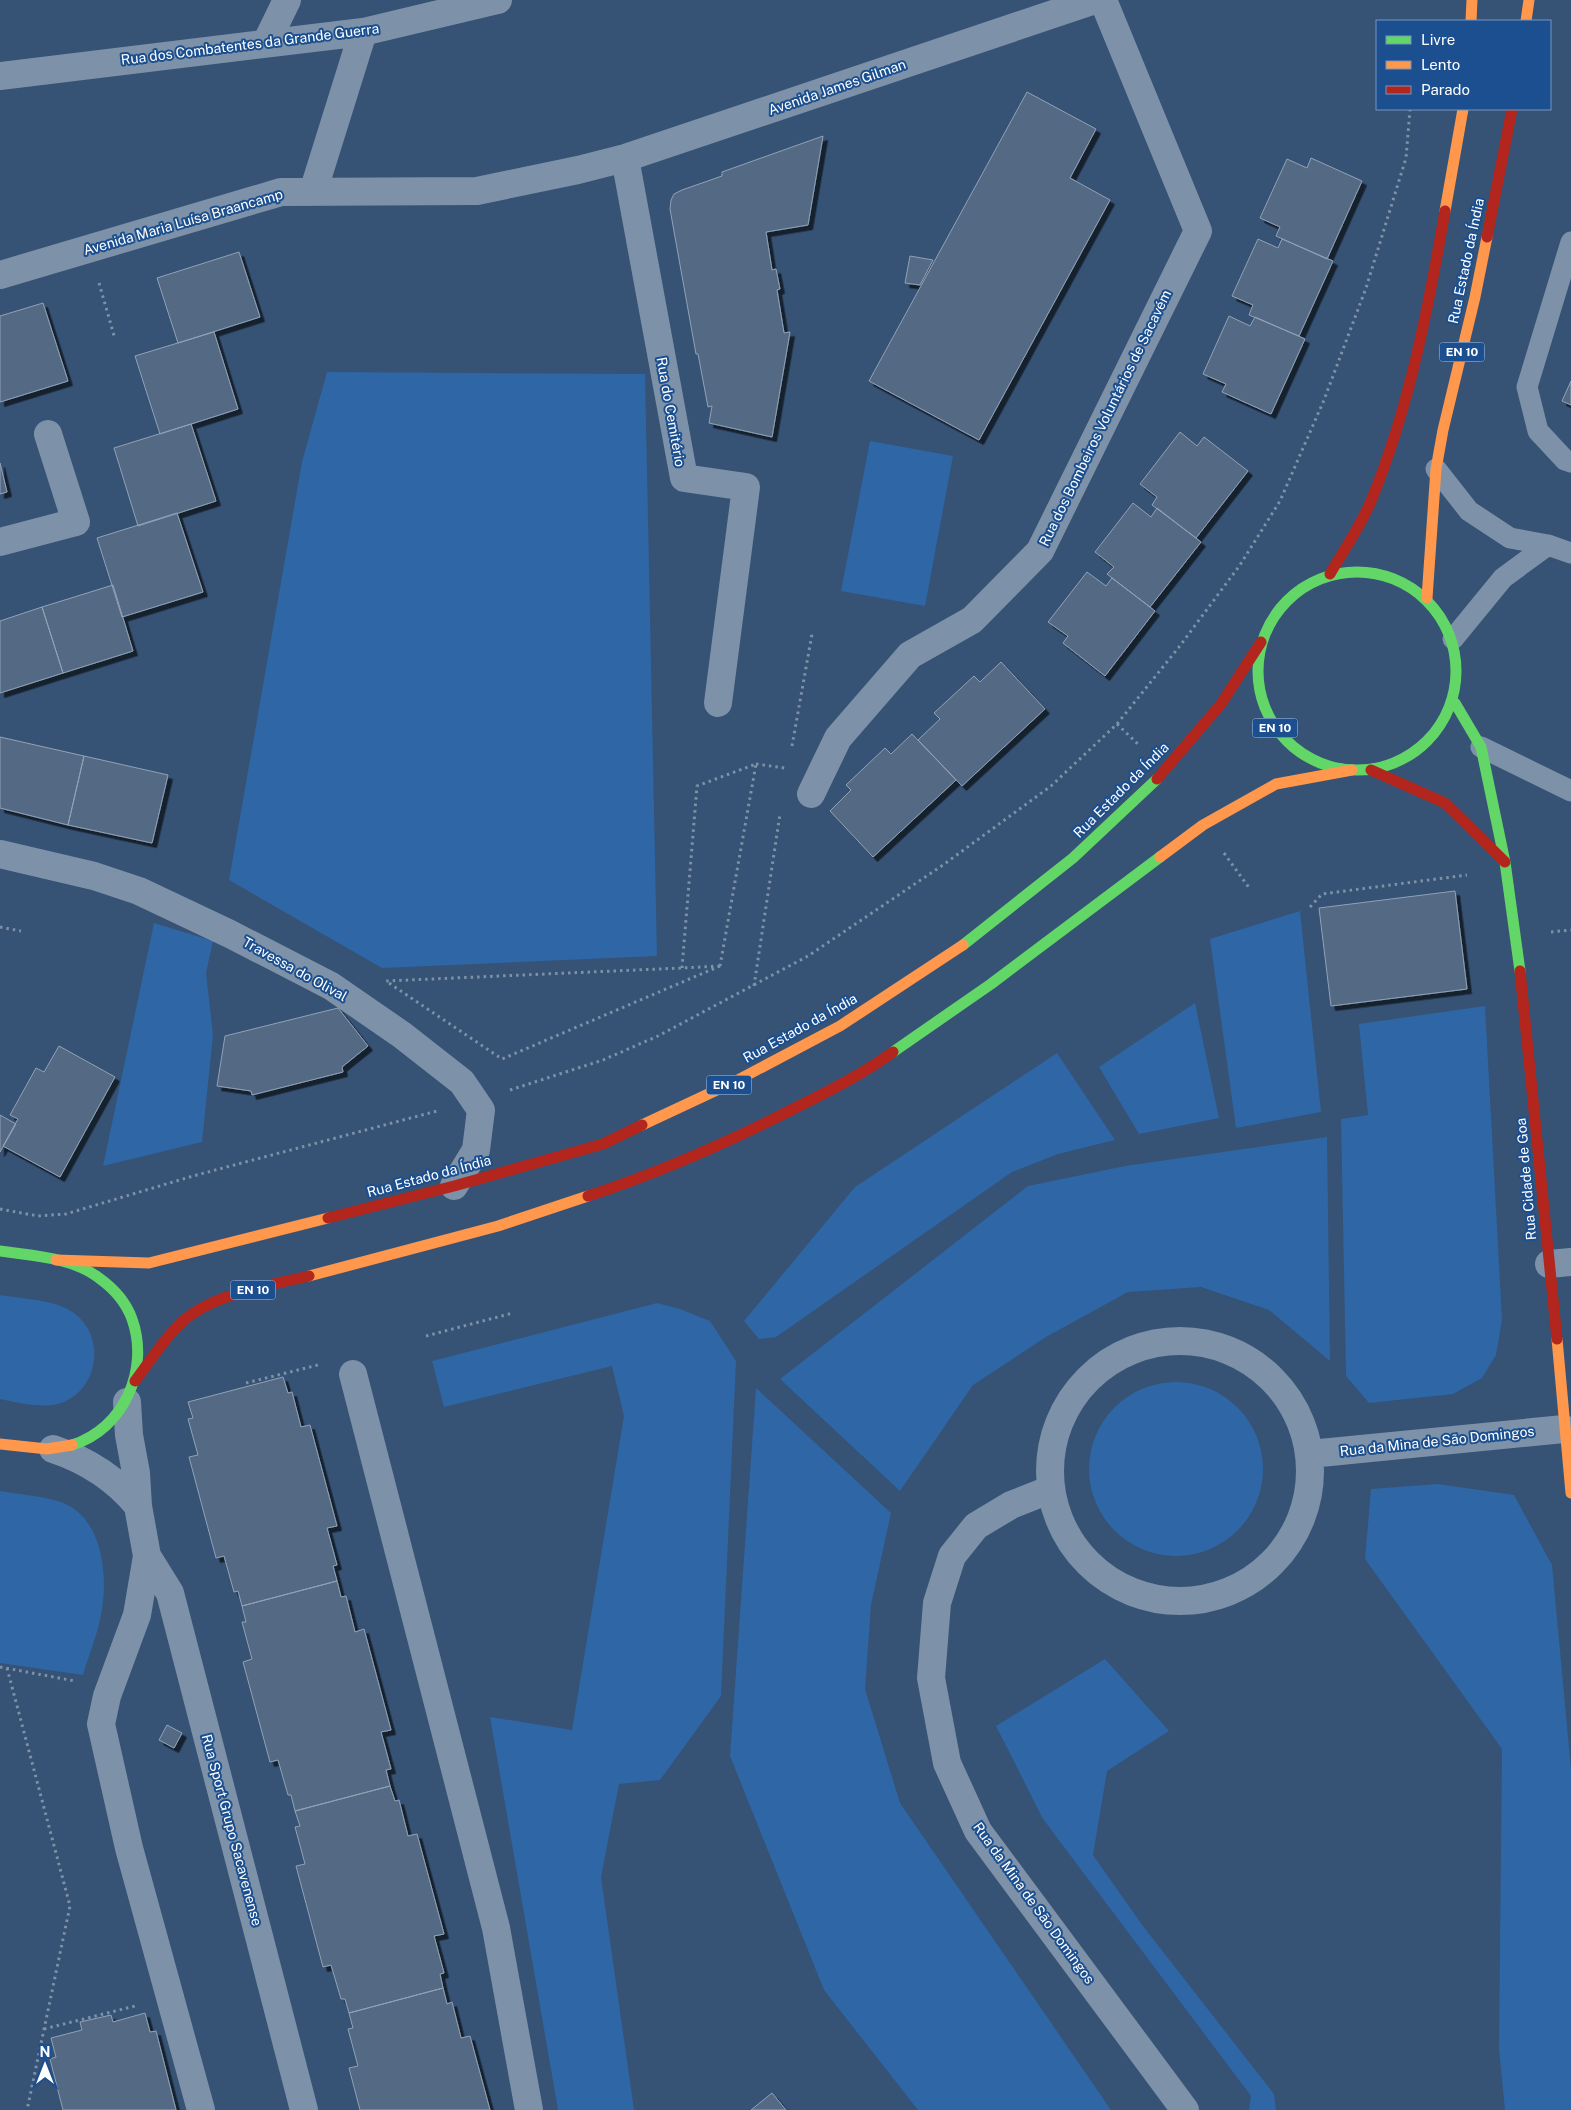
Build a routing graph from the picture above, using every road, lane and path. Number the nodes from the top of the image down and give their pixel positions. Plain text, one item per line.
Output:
1 (287, 0) edge
2 (498, 0) edge
3 (1095, 0) edge
4 (1103, 0) edge
5 (1472, 0) edge
6 (1529, 0) edge
7 (1471, 20) edge
8 (1526, 20) edge
9 (363, 32) junction
10 (266, 43) junction
11 (0, 76) edge
12 (1463, 110) edge
13 (1512, 110) edge
14 (625, 158) junction
15 (578, 170) joint
16 (313, 192) junction
17 (1571, 242) edge
18 (89, 248) junction
19 (0, 275) edge
20 (115, 339) dead end
21 (48, 434) dead end
22 (1571, 462) edge
23 (1436, 468) junction
24 (0, 542) edge
25 (1548, 544) junction
26 (1571, 553) edge
27 (1330, 574) junction
28 (1427, 598) junction
29 (1453, 639) junction
30 (1261, 642) junction
31 (718, 703) dead end
32 (1455, 703) junction
33 (1117, 724) dead end
34 (1481, 747) junction
35 (1146, 751) dead end
36 (756, 764) junction
37 (788, 769) dead end
38 (1352, 770) junction
39 (1371, 770) junction
40 (1571, 791) edge
41 (811, 794) dead end
42 (1221, 849) dead end
43 (0, 854) edge
44 (1505, 862) junction
45 (1476, 874) dead end
46 (1250, 889) dead end
47 (1310, 907) dead end
48 (0, 927) edge
49 (21, 931) dead end
50 (720, 966) junction
51 (682, 968) junction
52 (454, 1186) junction
53 (0, 1251) edge
54 (56, 1260) junction
55 (1560, 1263) edge
56 (513, 1313) dead end
57 (426, 1336) dead end
58 (318, 1365) dead end
59 (352, 1374) dead end
60 (246, 1384) dead end
61 (131, 1391) junction
62 (1564, 1429) junction
63 (0, 1444) edge
64 (53, 1449) junction
65 (1310, 1454) junction
66 (1050, 1490) junction
67 (1571, 1493) edge
68 (138, 1506) junction
69 (148, 1556) junction
70 (0, 1667) edge
71 (7, 1668) junction
72 (110, 1687) junction
73 (170, 1997) junction
74 (44, 2029) junction
75 (28, 2110) edge
76 (201, 2110) edge
77 (304, 2110) edge
78 (529, 2110) edge
79 (1185, 2110) edge

1 - 10 street
2 - 9 street, Rua dos Combatentes da Grande Guerra
3 - 14 street, Avenida James Gilman
4 - 41 street, Rua dos Bombeiros Voluntários de Sacavém
5 - 7 main road
6 - 8 main road
9 - 10 street, Rua dos Combatentes da Grande Guerra
9 - 16 street
10 - 11 street, Rua dos Combatentes da Grande Guerra
12 - 27 main road, Rua Estado da Índia
13 - 23 main road, Rua Estado da Índia / EN 10
14 - 15 street, Avenida James Gilman
14 - 31 street, Rua do Cemitério
15 - 16 street, Avenida Maria Luísa Braancamp
16 - 18 street, Avenida Maria Luísa Braancamp
17 - 22 lane
18 - 19 street, Avenida Maria Luísa Braancamp
18 - 20 path
21 - 24 street
23 - 25 lane
23 - 28 main road, Rua Estado da Índia / EN 10
25 - 26 lane
25 - 29 lane
27 - 28 main road, EN 10
27 - 30 main road, EN 10
28 - 29 main road, EN 10
29 - 32 main road, EN 10
30 - 38 main road, EN 10
30 - 52 main road, Rua Estado da Índia / EN 10
32 - 34 main road, Rua Cidade de Goa
32 - 39 main road, EN 10
33 - 35 path
34 - 40 lane
34 - 44 main road, Rua Cidade de Goa
36 - 37 path
36 - 50 path
36 - 51 path
38 - 39 main road, EN 10
38 - 61 main road, EN 10
39 - 44 main road
42 - 46 path
43 - 52 street, Travessa do Olival
44 - 55 main road, Rua Cidade de Goa
45 - 47 path
48 - 49 path
50 - 51 path
50 - 51 path
52 - 54 main road, Rua Estado da Índia / EN 10
53 - 54 main road, Rua Estado da Índia / EN 10
54 - 61 main road, Rua Estado da Índia / EN 10
55 - 62 main road, Rua Cidade de Goa
56 - 57 path
58 - 60 path
59 - 78 street
61 - 64 main road, EN 10
61 - 68 street, Rua Sport Grupo Sacavenense
62 - 65 street, Rua da Mina de São Domingos
62 - 67 main road, Rua Cidade de Goa
63 - 64 main road, EN 10
64 - 68 street
65 - 66 street
65 - 66 street
66 - 79 street, Rua da Mina de São Domingos
68 - 69 street, Rua Sport Grupo Sacavenense
69 - 72 street, Rua Sport Grupo Sacavenense
69 - 77 street, Rua Sport Grupo Sacavenense
70 - 71 path
71 - 72 path
71 - 74 path
72 - 73 street, Rua Sport Grupo Sacavenense
73 - 74 path
73 - 76 street, Rua Sport Grupo Sacavenense
74 - 75 path

